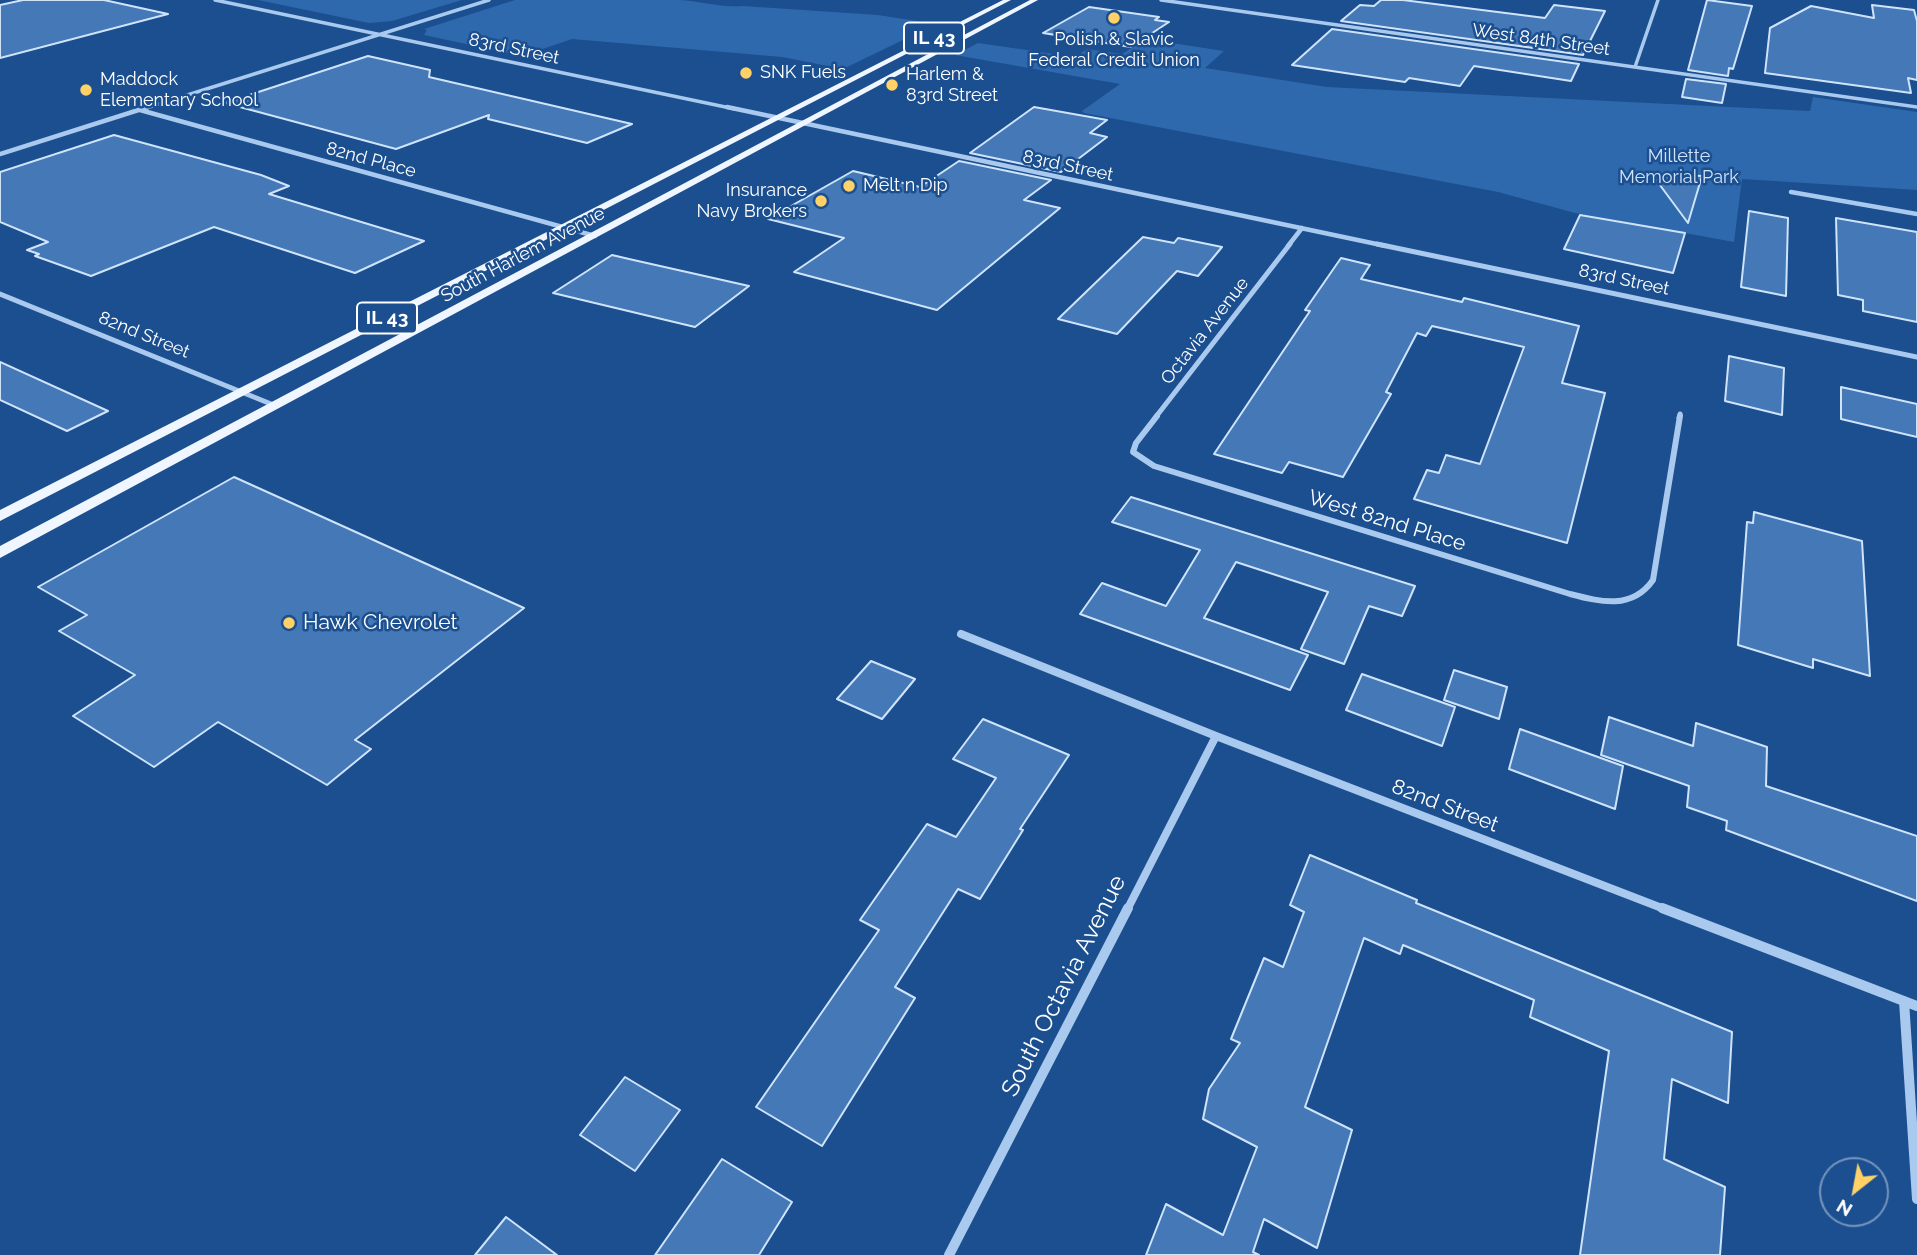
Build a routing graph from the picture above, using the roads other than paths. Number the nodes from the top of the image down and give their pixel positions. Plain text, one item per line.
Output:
1 (215, 0) edge
2 (489, 0) edge
3 (1008, 0) edge
4 (1035, 0) edge
5 (1161, 0) edge
6 (1658, 0) edge
7 (378, 35) junction
8 (1635, 67) junction
9 (1917, 107) edge
10 (140, 110) junction
11 (775, 119) junction
12 (802, 125) junction
13 (0, 154) edge
14 (1791, 192) dead end
15 (1917, 214) edge
16 (564, 227) junction
17 (1302, 229) junction
18 (595, 236) junction
19 (0, 294) edge
20 (1917, 357) edge
21 (242, 392) junction
22 (276, 406) junction
23 (1680, 414) dead end
24 (1133, 452) joint
25 (0, 516) edge
26 (0, 553) edge
27 (961, 634) dead end
28 (1216, 736) junction
29 (1904, 1002) junction
30 (1917, 1006) edge
31 (1917, 1199) edge
32 (949, 1255) edge

1 - 7 street, 83rd Street
2 - 7 street
3 - 11 main road, IL 43
4 - 12 main road, IL 43
5 - 8 street, West 84th Street
6 - 8 street
7 - 10 street
7 - 11 street, 83rd Street
8 - 9 street, West 84th Street
10 - 13 street
10 - 16 street, 82nd Place
11 - 12 street, 83rd Street
11 - 16 main road, South Harlem Avenue / IL 43
12 - 17 street, 83rd Street
12 - 18 main road, South Harlem Avenue / IL 43
14 - 15 street
16 - 18 street, 82nd Place
16 - 21 main road, South Harlem Avenue / IL 43
17 - 20 street, 83rd Street
17 - 24 street, Octavia Avenue
18 - 22 main road, South Harlem Avenue / IL 43
19 - 21 street, 82nd Street
21 - 22 street, 82nd Street
21 - 25 main road, South Harlem Avenue / IL 43
22 - 26 main road, South Harlem Avenue / IL 43
23 - 24 street, West 82nd Place
27 - 28 street, 82nd Street
28 - 29 street, 82nd Street
28 - 32 street, South Octavia Avenue
29 - 30 street, 82nd Street
29 - 31 street

